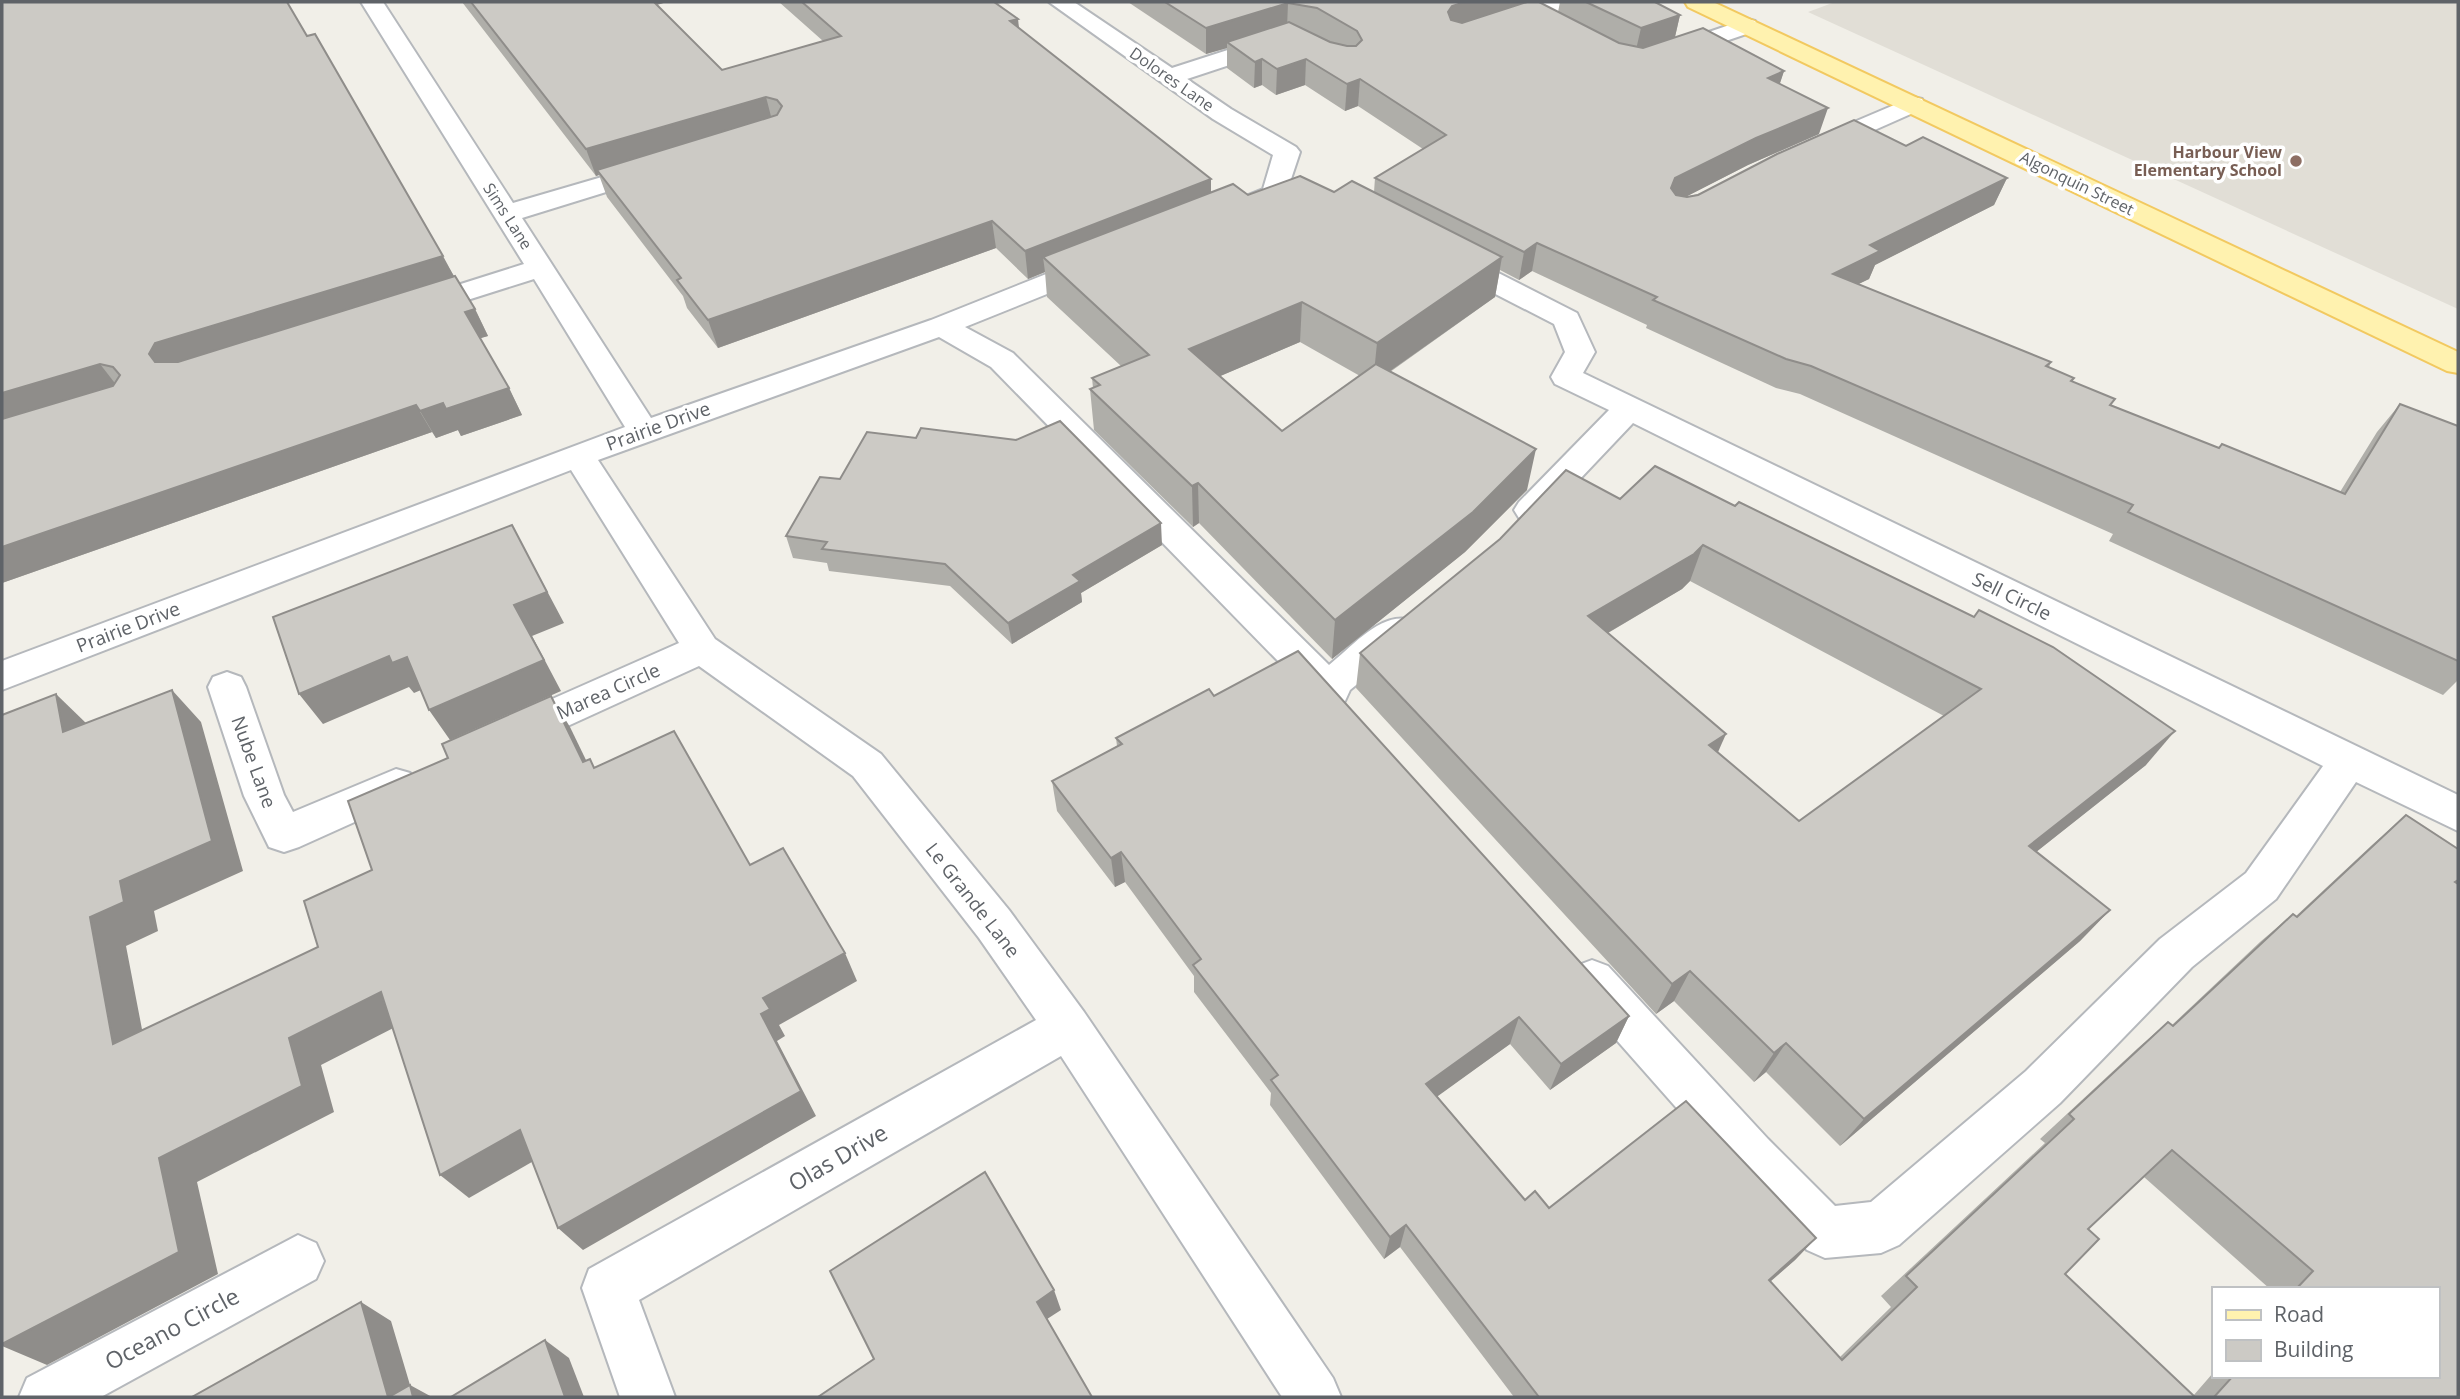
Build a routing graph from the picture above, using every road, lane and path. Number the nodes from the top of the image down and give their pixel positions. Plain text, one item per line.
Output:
1 (372, 2) edge
2 (1060, 2) edge
3 (1568, 2) edge
4 (1696, 2) edge
5 (1531, 14) junction
6 (1554, 26) edge
7 (1747, 26) junction
8 (1482, 31) edge
9 (1297, 40) edge
10 (1649, 60) edge
11 (1168, 77) junction
12 (1913, 104) junction
13 (1794, 157) edge
14 (680, 162) edge
15 (506, 214) junction
16 (1210, 219) edge
17 (1433, 250) edge
18 (1121, 255) edge
19 (541, 268) junction
20 (1111, 282) edge
21 (397, 314) edge
22 (941, 326) junction
23 (2458, 364) edge
24 (1629, 408) junction
25 (644, 431) junction
26 (578, 455) junction
27 (1507, 534) edge
28 (1425, 607) edge
29 (702, 649) junction
30 (2, 676) edge
31 (227, 687) dead end
32 (474, 750) edge
33 (2349, 760) junction
34 (423, 773) edge
35 (2458, 814) edge
36 (1567, 952) edge
37 (1068, 1027) junction
38 (299, 1261) dead end
39 (46, 1397) edge
40 (647, 1397) edge
41 (1314, 1397) edge

1 - 15 street, Sims Lane
2 - 11 street, Dolores Lane
3 - 5 street
4 - 7 main road, Algonquin Street
5 - 6 street
5 - 8 street
7 - 10 street
7 - 12 main road, Algonquin Street
9 - 11 street
11 - 16 street, Dolores Lane
12 - 13 street
12 - 23 main road, Algonquin Street
14 - 15 street
15 - 19 street, Sims Lane
17 - 24 street, Sell Circle
18 - 22 street, Prairie Drive
19 - 21 street
19 - 25 street, Sims Lane
20 - 22 street
22 - 25 street, Prairie Drive
22 - 28 street
24 - 27 street
24 - 33 street, Sell Circle
25 - 26 street, Prairie Drive
26 - 29 street, Le Grande Lane
26 - 30 street, Prairie Drive
29 - 32 street, Marea Circle
29 - 37 street, Le Grande Lane
31 - 34 street, Nube Lane
33 - 35 street, Sell Circle
33 - 36 street
37 - 40 street, Olas Drive
37 - 41 street, Le Grande Lane
38 - 39 street, Oceano Circle

